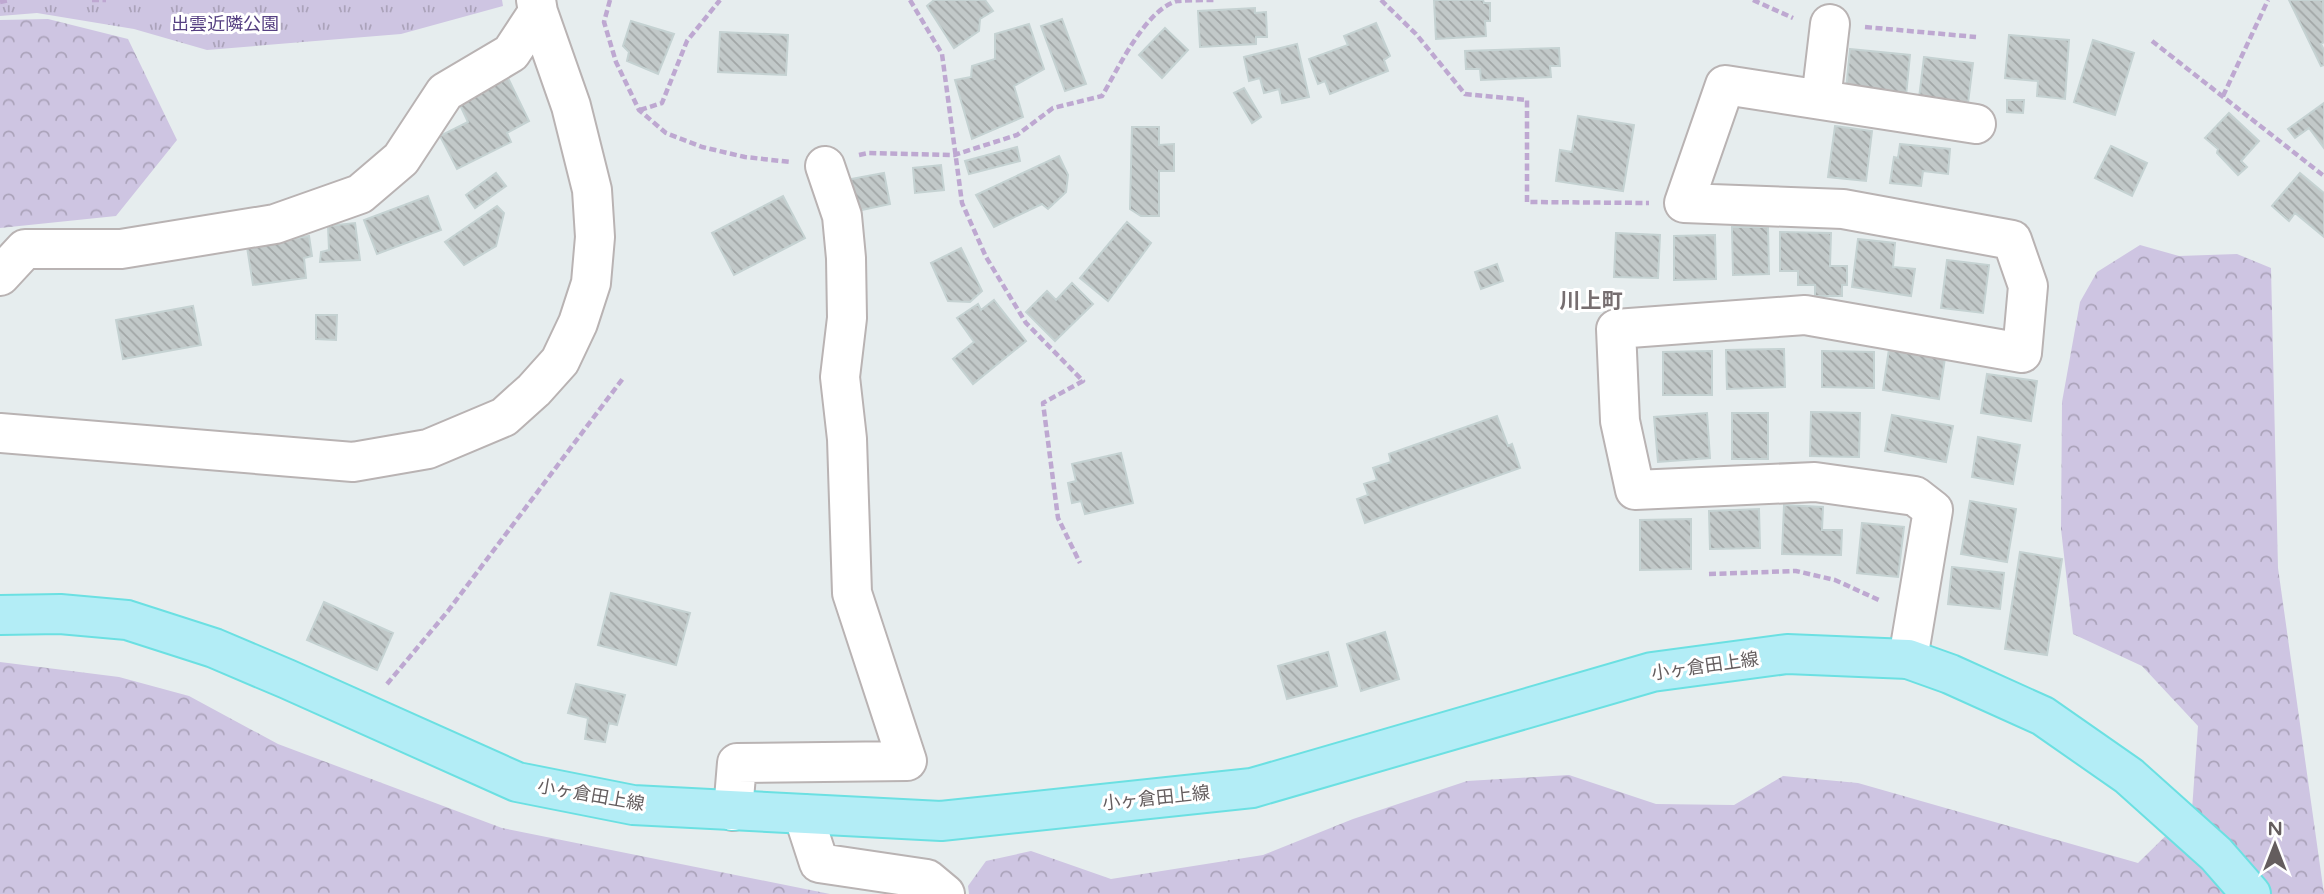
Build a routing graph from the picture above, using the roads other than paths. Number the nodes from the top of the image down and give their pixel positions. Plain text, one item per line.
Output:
1 (537, 6) edge
2 (1830, 23) dead end
3 (1821, 100) junction
4 (1976, 124) dead end
5 (825, 166) road end
6 (0, 276) edge
7 (0, 433) edge
8 (0, 615) edge
9 (1908, 659) junction
10 (733, 811) junction
11 (803, 814) junction
12 (945, 894) edge
13 (2251, 894) edge

1 - 6 street
1 - 7 street
2 - 3 street
3 - 4 street
3 - 9 street
5 - 10 street
8 - 10 main road, 小ヶ倉田上線
9 - 11 main road, 小ヶ倉田上線
9 - 13 main road, 小ヶ倉田上線
10 - 11 main road, 小ヶ倉田上線
11 - 12 street

